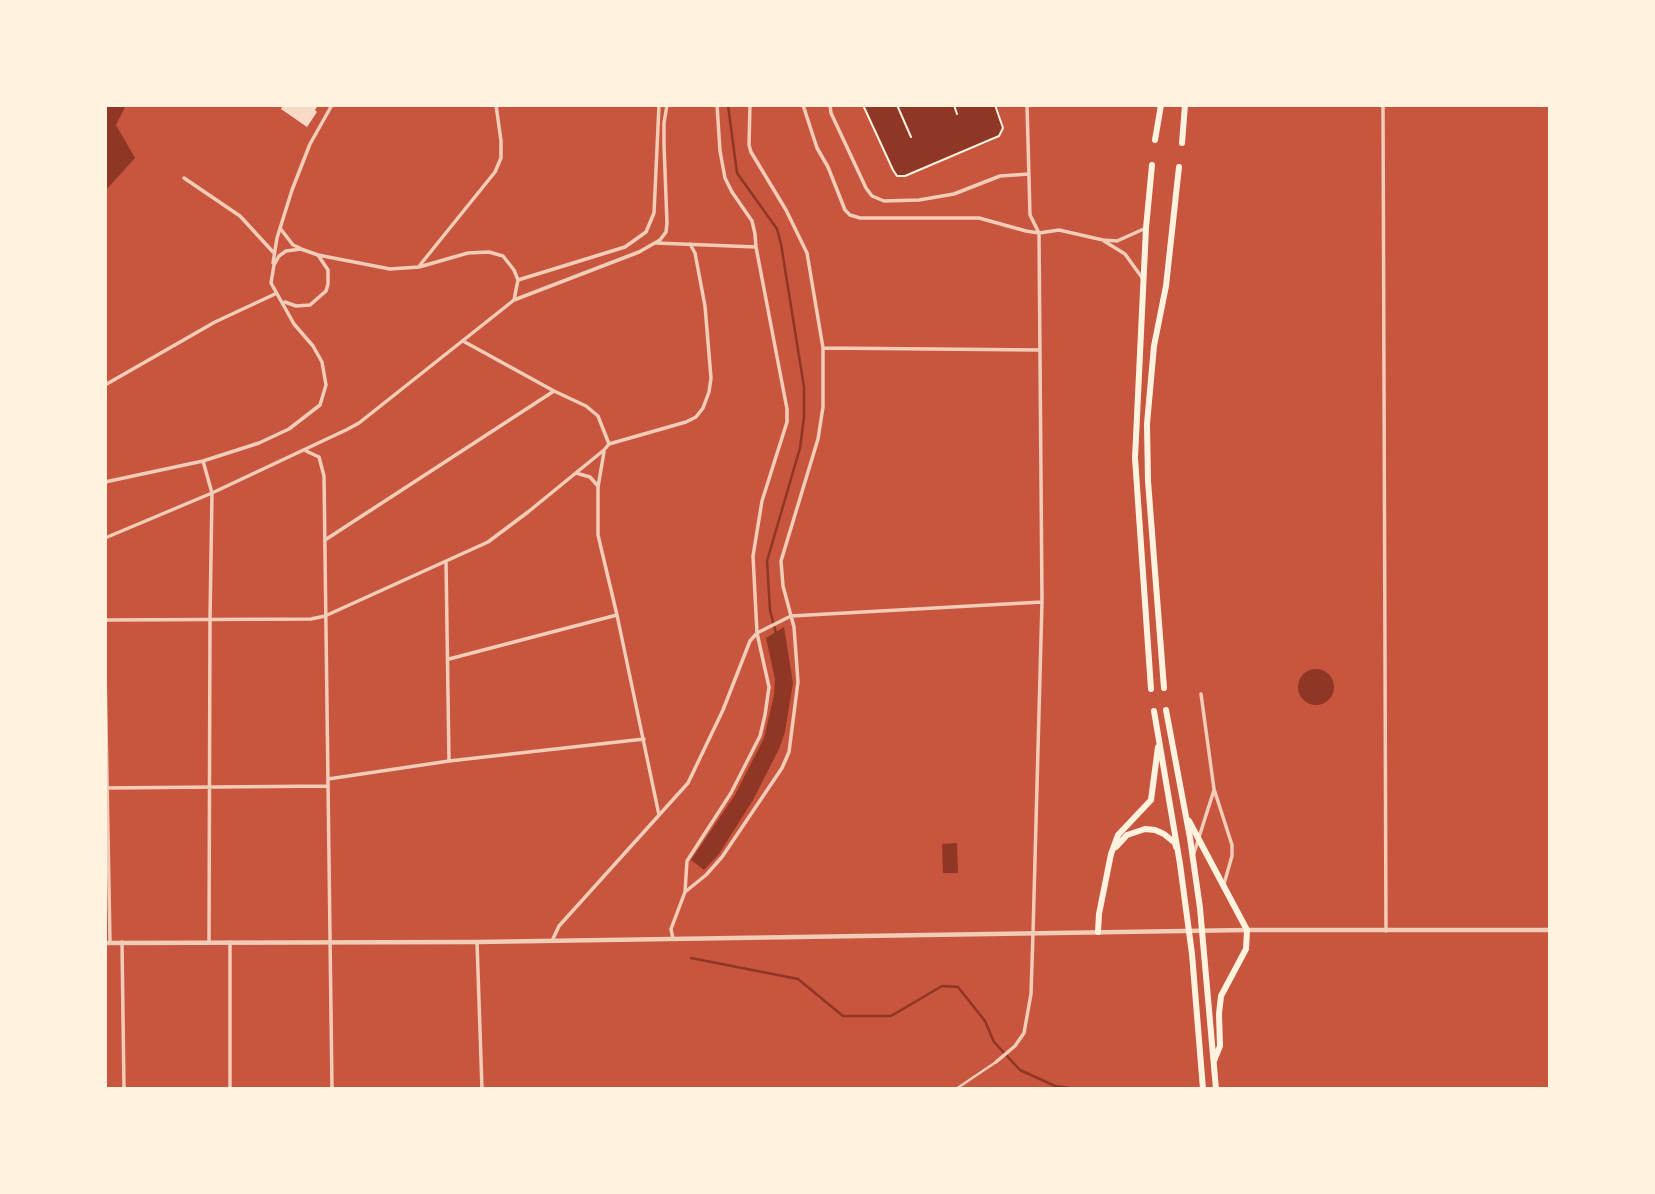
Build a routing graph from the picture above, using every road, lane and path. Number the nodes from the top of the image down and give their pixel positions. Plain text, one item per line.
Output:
1 (332, 105) edge
2 (496, 105) edge
3 (659, 105) edge
4 (667, 105) edge
5 (717, 105) edge
6 (750, 105) edge
7 (803, 105) edge
8 (830, 105) edge
9 (863, 105) edge
10 (897, 105) edge
11 (954, 105) edge
12 (995, 105) edge
13 (1027, 105) edge
14 (1161, 105) edge
15 (1185, 105) edge
16 (1383, 105) edge
17 (957, 114) dead end
18 (911, 137) dead end
19 (1155, 140) dead end
20 (1182, 143) dead end
21 (1152, 165) dead end
22 (1180, 167) dead end
23 (1028, 174) junction
24 (184, 178) dead end
25 (281, 228) junction
26 (1146, 228) junction
27 (1039, 233) junction
28 (1103, 240) junction
29 (654, 244) junction
30 (690, 244) junction
31 (755, 247) junction
32 (301, 249) junction
33 (273, 251) junction
34 (318, 255) junction
35 (274, 265) junction
36 (419, 267) junction
37 (518, 280) junction
38 (1144, 281) junction
39 (275, 293) junction
40 (514, 300) junction
41 (283, 301) junction
42 (463, 341) junction
43 (823, 348) junction
44 (1040, 350) junction
45 (105, 385) edge
46 (554, 391) junction
47 (609, 444) junction
48 (304, 450) junction
49 (604, 450) junction
50 (203, 461) junction
51 (576, 472) junction
52 (105, 482) edge
53 (598, 487) junction
54 (212, 492) junction
55 (105, 538) edge
56 (324, 540) junction
57 (446, 561) junction
58 (1042, 602) junction
59 (617, 615) junction
60 (791, 616) junction
61 (325, 617) junction
62 (210, 619) junction
63 (105, 620) edge
64 (757, 633) junction
65 (449, 659) junction
66 (105, 668) edge
67 (1164, 688) dead end
68 (1151, 689) dead end
69 (1200, 694) dead end
70 (1166, 709) dead end
71 (1154, 711) dead end
72 (644, 739) junction
73 (1159, 741) junction
74 (449, 761) junction
75 (328, 779) junction
76 (211, 786) junction
77 (328, 786) junction
78 (107, 788) edge
79 (1214, 789) junction
80 (1186, 816) junction
81 (659, 817) junction
82 (1199, 839) junction
83 (1111, 854) junction
84 (1193, 858) junction
85 (1180, 864) junction
86 (1224, 884) junction
87 (685, 892) junction
88 (1247, 930) junction
89 (1386, 930) junction
90 (1550, 930) edge
91 (1098, 932) junction
92 (1033, 933) junction
93 (673, 939) junction
94 (552, 940) junction
95 (209, 942) junction
96 (229, 942) junction
97 (477, 942) junction
98 (107, 943) edge
99 (122, 943) junction
100 (329, 943) junction
101 (996, 1062) joint
102 (1214, 1063) junction
103 (1203, 1088) edge
104 (124, 1089) edge
105 (230, 1089) edge
106 (332, 1089) edge
107 (482, 1089) edge
108 (956, 1089) edge
109 (1216, 1089) edge

1 - 25 street
2 - 36 street
3 - 37 street
4 - 29 street
5 - 31 street
6 - 43 street
7 - 27 street
8 - 23 street
9 - 12 path
10 - 18 path
11 - 17 path
13 - 23 street
14 - 19 highway
15 - 20 highway
16 - 89 street
21 - 26 highway
22 - 67 highway
23 - 27 street
24 - 33 street
25 - 32 street
25 - 33 street
26 - 28 street
26 - 38 highway
27 - 28 street
27 - 44 street
28 - 38 street
29 - 30 street
29 - 40 street
30 - 31 street
30 - 47 street
31 - 64 street
32 - 34 street
32 - 35 street
33 - 35 street
34 - 36 street
34 - 41 street
35 - 39 street
36 - 37 street
37 - 40 street
38 - 68 highway
39 - 41 street
39 - 45 street
40 - 42 street
41 - 50 street
42 - 46 street
42 - 48 street
43 - 44 street
43 - 60 street
44 - 58 street
46 - 47 street
46 - 56 street
47 - 49 street
48 - 54 street
48 - 56 street
49 - 51 street
49 - 53 street
50 - 52 street
50 - 54 street
51 - 53 street
51 - 57 street
53 - 59 street
54 - 55 street
54 - 62 street
56 - 61 street
57 - 61 street
57 - 65 street
58 - 60 street
58 - 92 street
59 - 65 street
59 - 72 street
60 - 64 street
60 - 87 street
61 - 62 street
61 - 75 street
62 - 63 street
62 - 76 street
64 - 81 street
64 - 87 street
65 - 74 street
66 - 78 street
69 - 79 street
70 - 80 highway
71 - 73 highway
72 - 74 street
72 - 81 street
73 - 83 highway
73 - 85 highway
74 - 75 street
75 - 77 street
76 - 77 street
76 - 78 street
76 - 95 street
77 - 100 street
78 - 98 street
79 - 82 street
79 - 86 street
80 - 82 highway
80 - 84 highway
81 - 94 street
82 - 84 street
82 - 86 highway
83 - 85 highway
83 - 91 highway
84 - 102 highway
85 - 103 highway
86 - 88 highway
87 - 93 street
88 - 89 street
88 - 91 street
88 - 102 highway
89 - 90 street
91 - 92 street
92 - 93 street
92 - 101 street
93 - 94 street
94 - 97 street
95 - 96 street
95 - 99 street
96 - 100 street
96 - 105 street
97 - 100 street
97 - 107 street
98 - 99 street
99 - 104 street
100 - 106 street
101 - 108 street
102 - 109 highway

